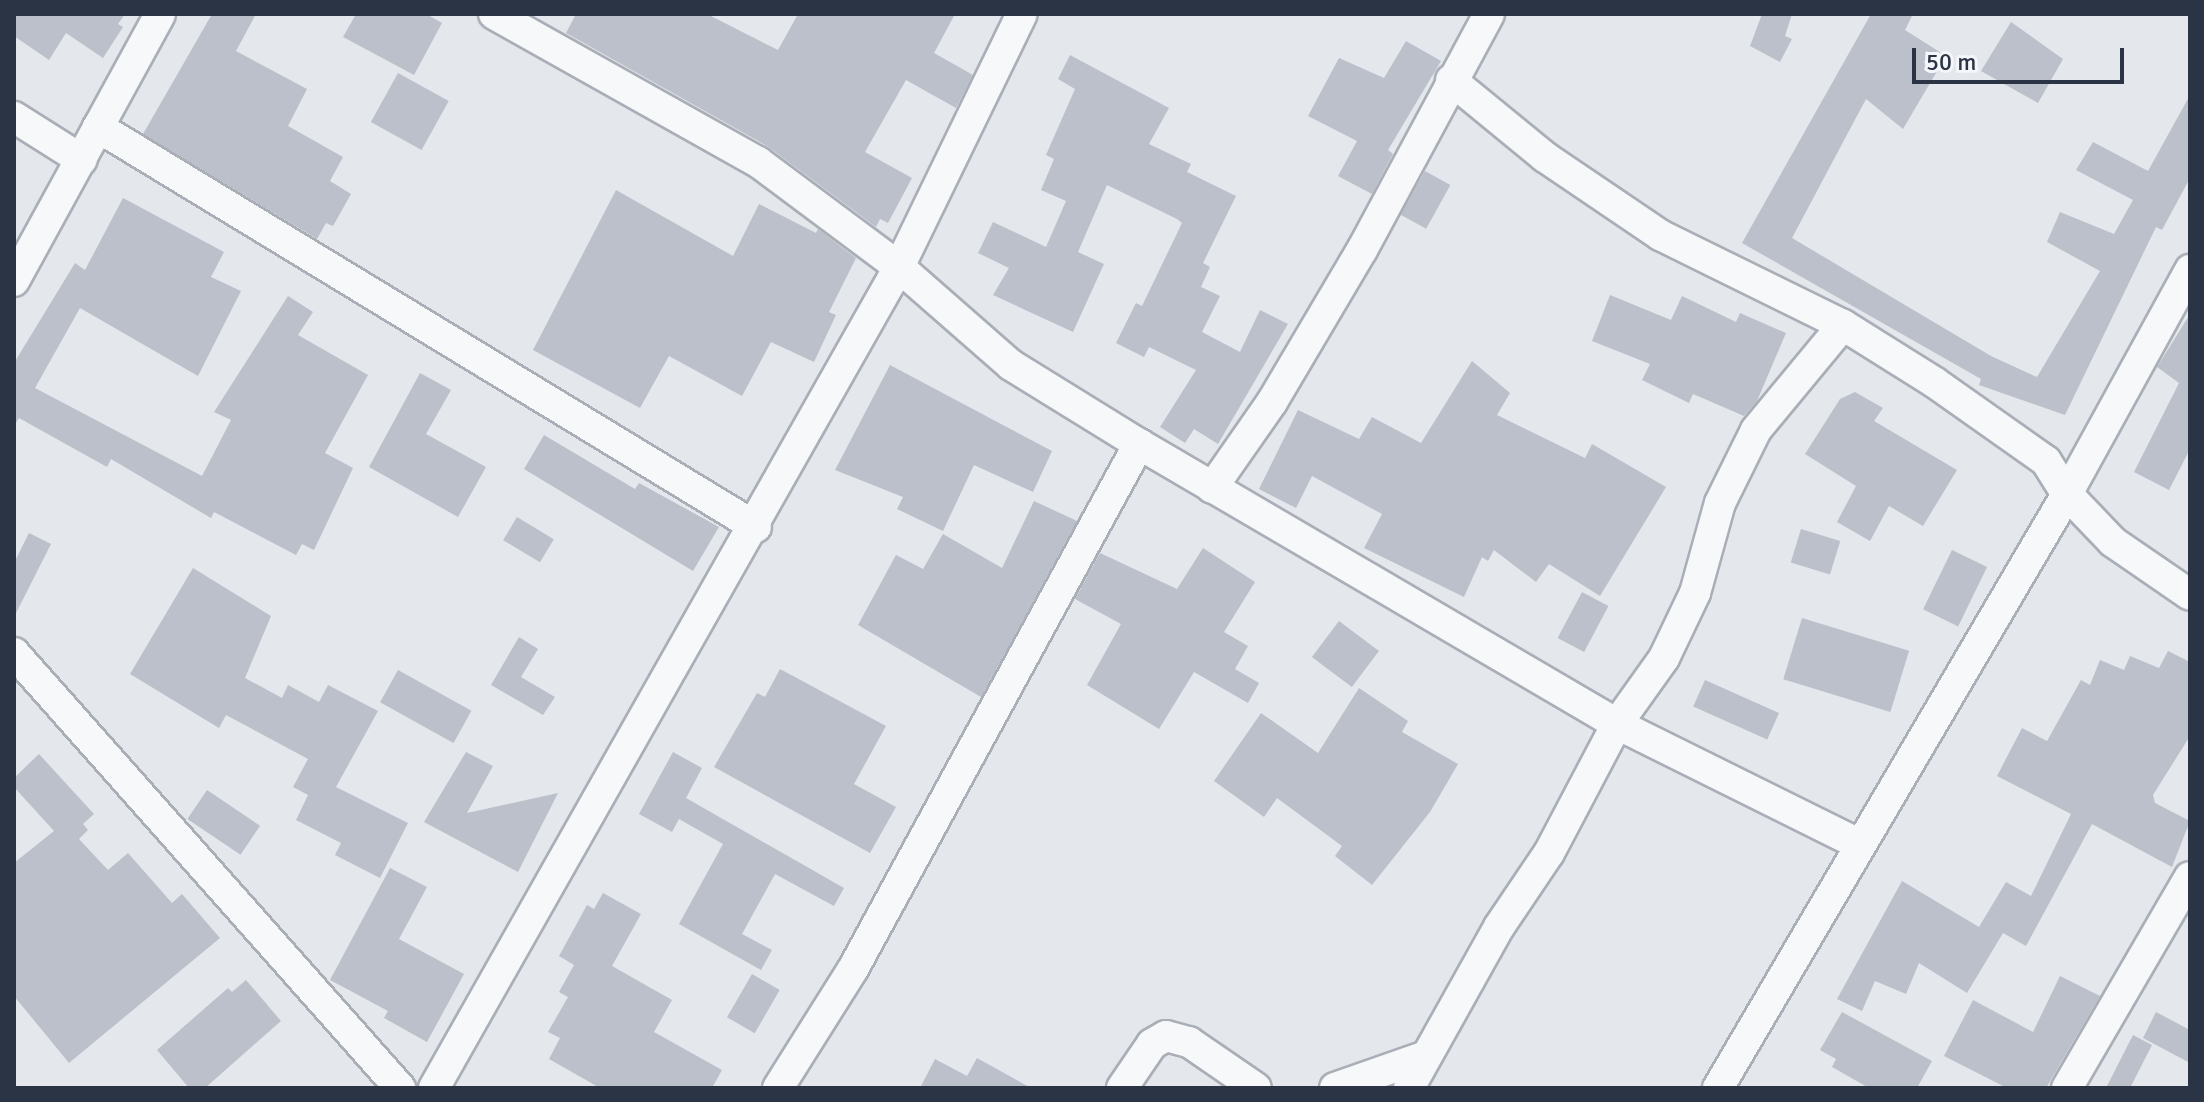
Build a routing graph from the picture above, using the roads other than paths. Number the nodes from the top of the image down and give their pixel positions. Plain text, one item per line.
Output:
1 (160, 14) edge
2 (494, 14) edge
3 (1022, 14) edge
4 (1489, 14) edge
5 (1451, 80) junction
6 (14, 117) edge
7 (98, 127) junction
8 (82, 160) junction
9 (899, 267) junction
10 (2190, 270) edge
11 (14, 281) edge
12 (1843, 325) junction
13 (1139, 444) junction
14 (1212, 488) junction
15 (2067, 494) junction
16 (756, 527) junction
17 (2190, 595) edge
18 (14, 653) edge
19 (1617, 724) junction
20 (1859, 844) junction
21 (2190, 877) edge
22 (1426, 1056) junction
23 (400, 1088) edge
24 (434, 1088) edge
25 (778, 1088) edge
26 (1122, 1088) edge
27 (1256, 1088) edge
28 (1335, 1088) edge
29 (1409, 1088) edge
30 (1718, 1088) edge
31 (2067, 1088) edge

1 - 7 street
2 - 9 street
3 - 9 street
4 - 5 street
5 - 12 street
5 - 14 street
6 - 8 street
7 - 8 street
7 - 16 street
8 - 11 street
9 - 13 street
9 - 16 street
10 - 15 street
12 - 15 street
12 - 19 street
13 - 14 street
13 - 25 street
14 - 19 street
15 - 17 street
15 - 20 street
16 - 24 street
18 - 23 street
19 - 20 street
19 - 22 street
20 - 30 street
21 - 31 street
22 - 28 street
22 - 29 street
26 - 27 street

